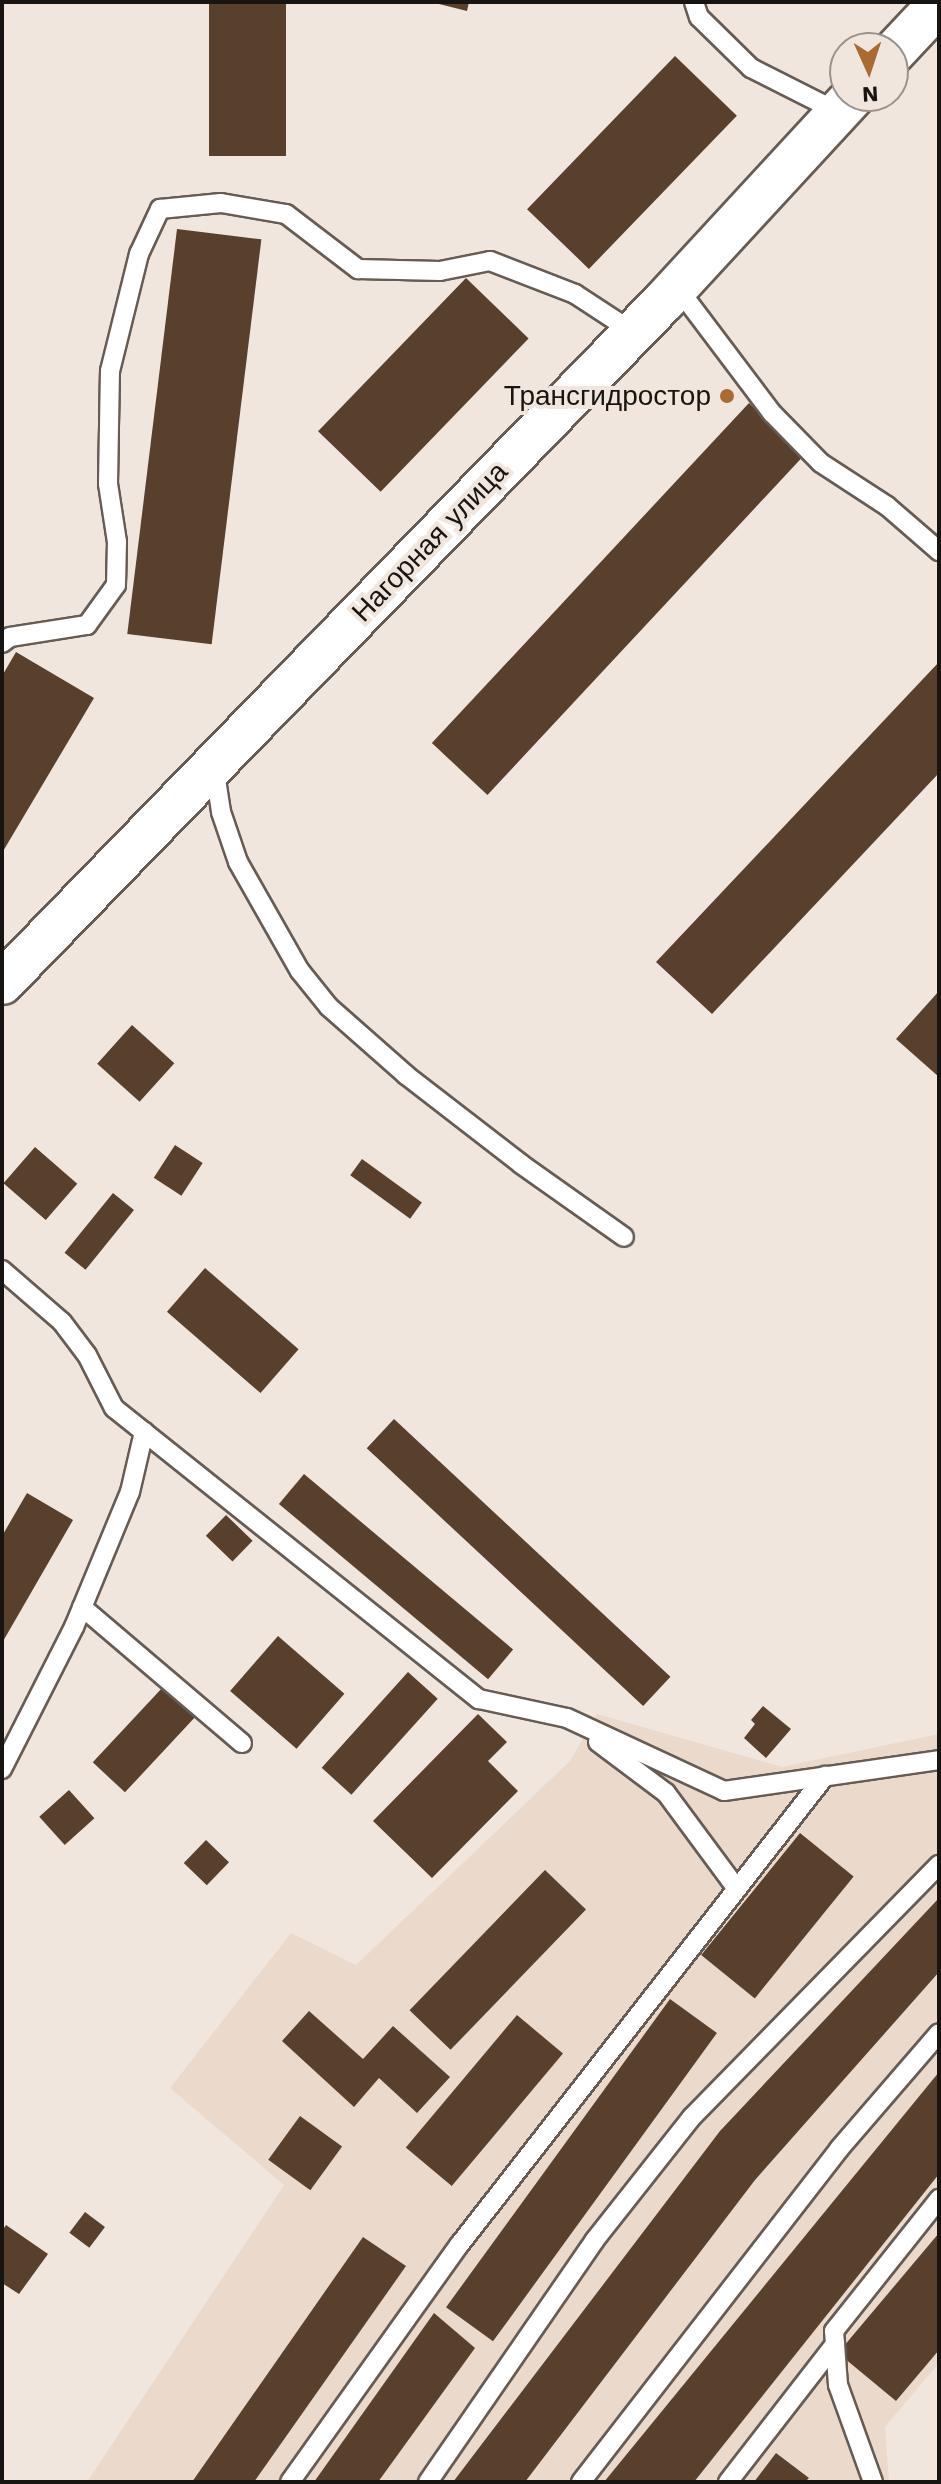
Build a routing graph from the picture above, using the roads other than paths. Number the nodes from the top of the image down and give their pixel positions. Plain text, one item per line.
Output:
1 (694, 2) edge
2 (939, 4) edge
3 (909, 36) edge
4 (829, 98) edge
5 (839, 112) edge
6 (677, 287) junction
7 (633, 332) junction
8 (939, 551) edge
9 (2, 643) edge
10 (214, 764) junction
11 (2, 983) edge
12 (624, 1237) dead end
13 (2, 1270) edge
14 (144, 1432) junction
15 (82, 1607) junction
16 (567, 1718) junction
17 (242, 1743) dead end
18 (939, 1760) edge
19 (2, 1769) edge
20 (825, 1776) junction
21 (939, 1865) edge
22 (737, 1889) junction
23 (939, 2033) edge
24 (939, 2199) edge
25 (835, 2344) junction
26 (290, 2482) edge
27 (428, 2482) edge
28 (581, 2482) edge
29 (728, 2482) edge
30 (873, 2482) edge

1 - 4 lane
2 - 3 street
5 - 6 street, Нагорная улица
6 - 7 street, Нагорная улица
6 - 8 lane
7 - 9 lane
7 - 10 street, Нагорная улица
10 - 11 street, Нагорная улица
10 - 12 lane
13 - 14 lane
14 - 15 lane
14 - 16 lane
15 - 17 lane
15 - 19 lane
16 - 20 lane
16 - 22 lane
18 - 20 lane
20 - 22 lane
21 - 27 lane
22 - 26 lane
23 - 28 lane
24 - 25 lane
25 - 29 lane
25 - 30 lane

